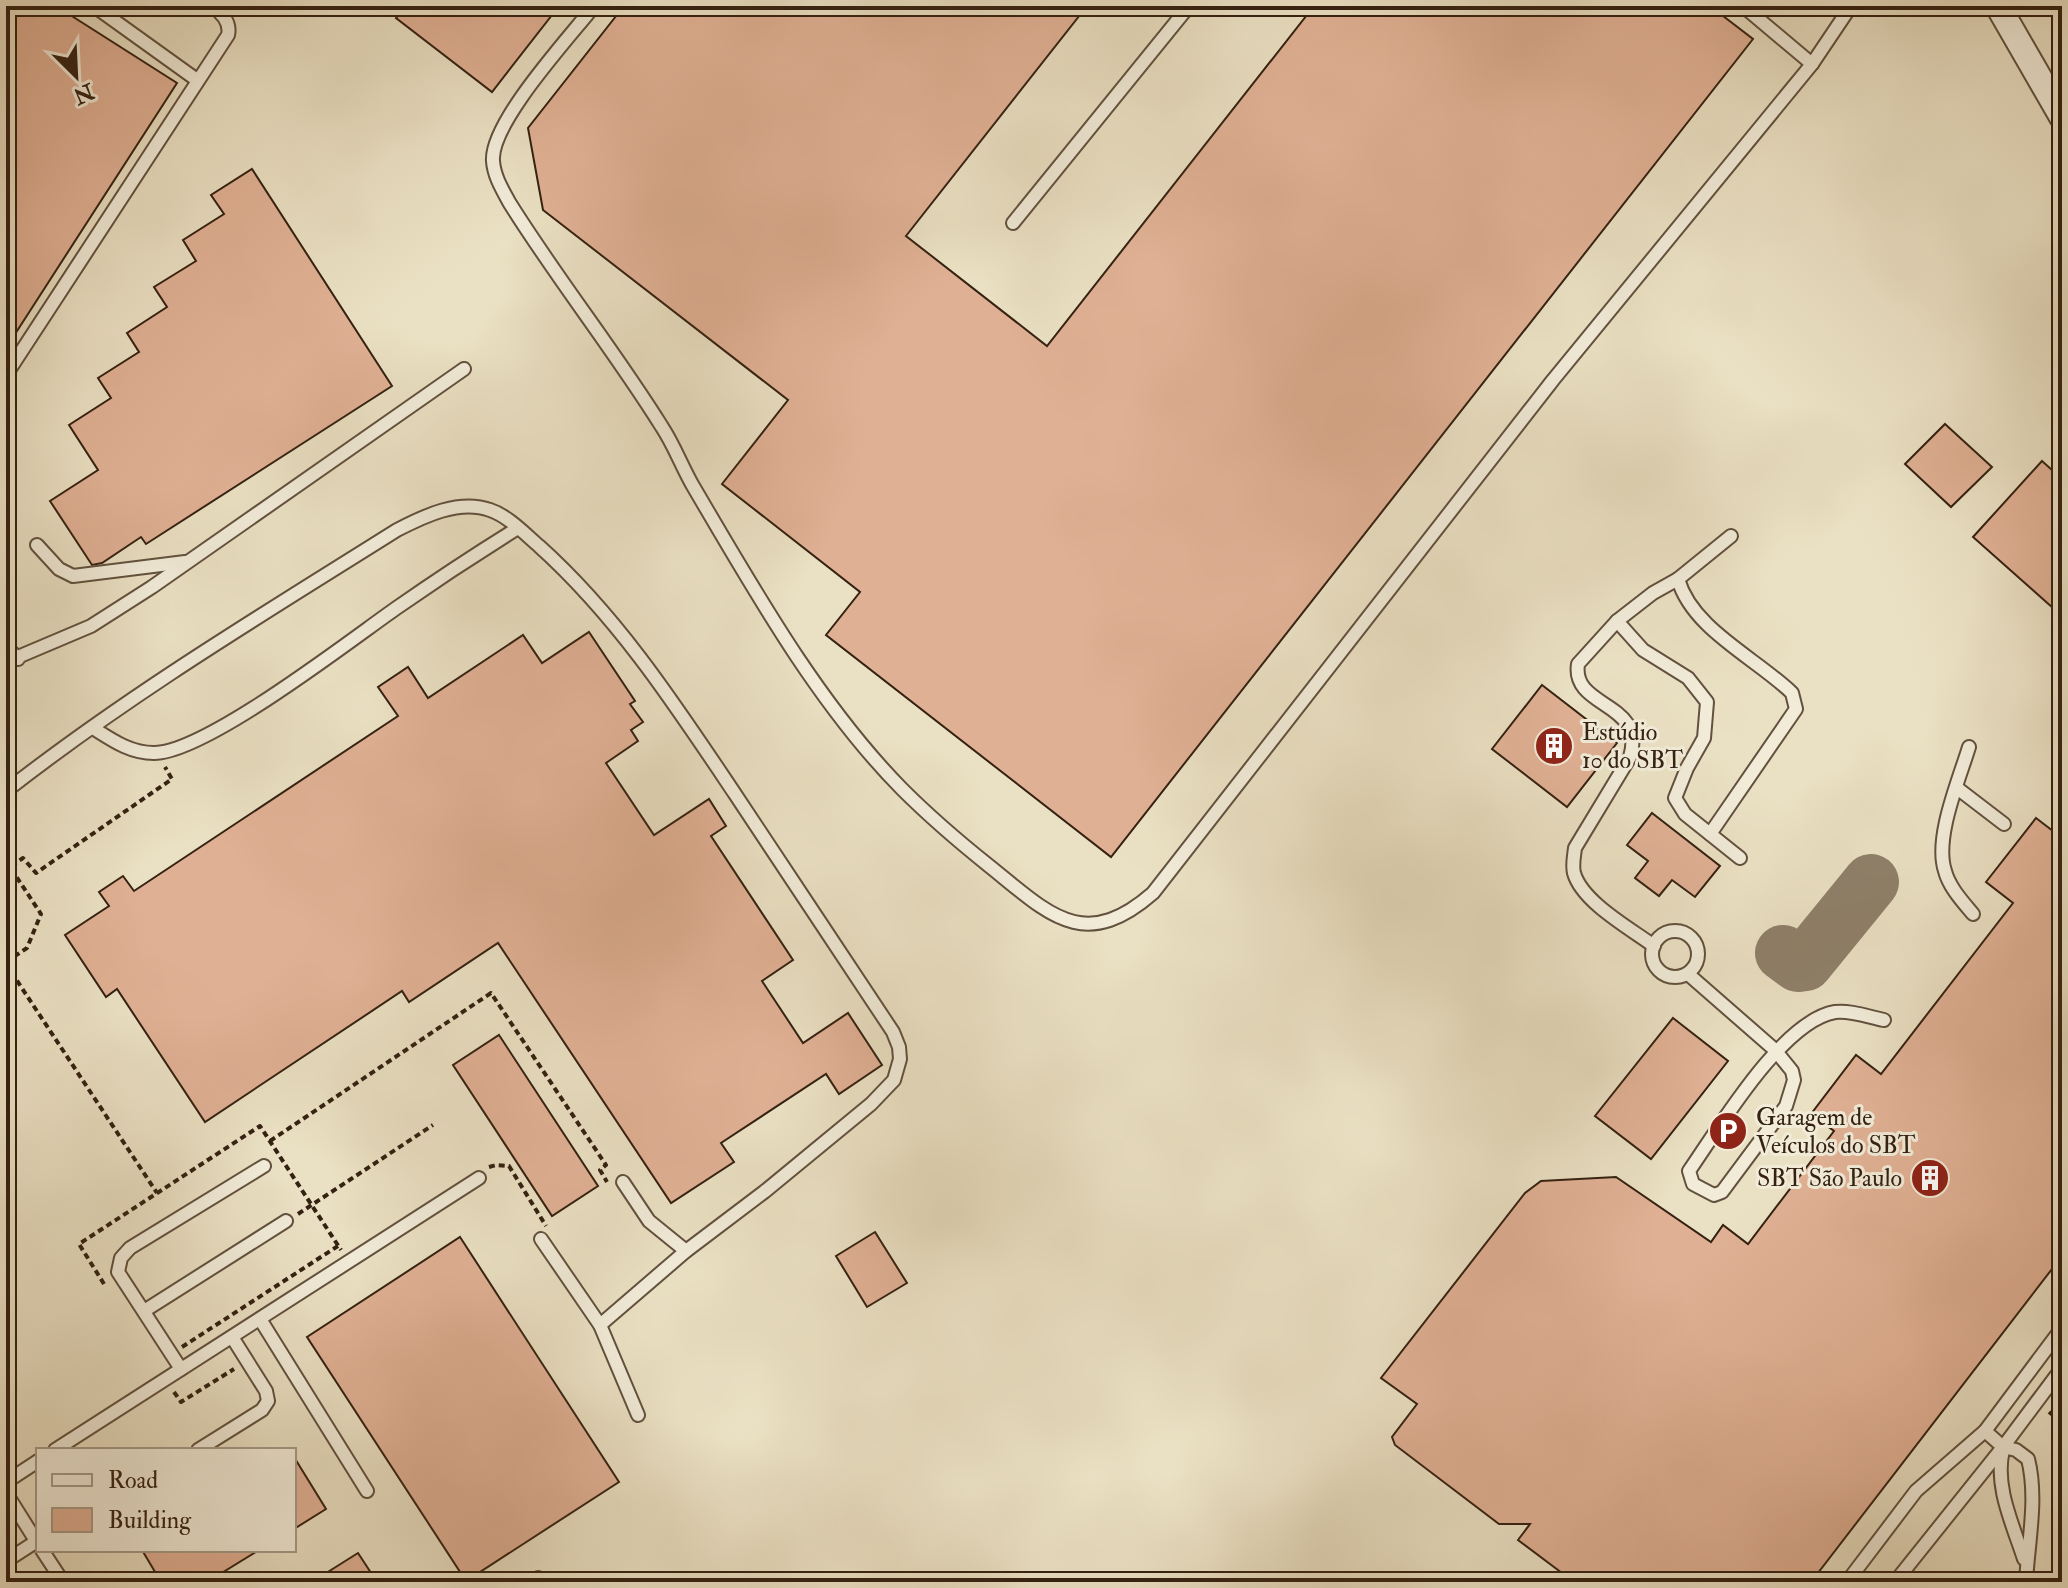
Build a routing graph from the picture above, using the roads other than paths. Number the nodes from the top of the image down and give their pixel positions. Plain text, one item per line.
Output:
1 (94, 6) edge
2 (212, 6) edge
3 (594, 6) edge
4 (1189, 6) edge
5 (1743, 6) edge
6 (1851, 6) edge
7 (1998, 6) edge
8 (1812, 64) junction
9 (197, 80) junction
10 (2062, 117) edge
11 (1013, 223) dead end
12 (464, 369) dead end
13 (6, 375) edge
14 (518, 528) junction
15 (1731, 536) dead end
16 (37, 545) dead end
17 (188, 562) junction
18 (1678, 579) junction
19 (1617, 621) junction
20 (6, 646) edge
21 (12, 661) edge
22 (93, 728) junction
23 (1969, 747) dead end
24 (1957, 788) junction
25 (6, 791) edge
26 (2004, 824) dead end
27 (1710, 834) junction
28 (1740, 858) dead end
29 (1973, 914) dead end
30 (1654, 946) junction
31 (1688, 974) junction
32 (1884, 1020) dead end
33 (1775, 1050) junction
34 (264, 1166) dead end
35 (479, 1178) dead end
36 (619, 1188) road end
37 (286, 1221) road end
38 (541, 1239) dead end
39 (686, 1251) junction
40 (144, 1311) junction
41 (260, 1319) junction
42 (600, 1325) junction
43 (2062, 1328) edge
44 (232, 1337) junction
45 (2062, 1368) edge
46 (181, 1369) junction
47 (638, 1415) dead end
48 (1985, 1431) junction
49 (2003, 1447) junction
50 (58, 1448) edge
51 (201, 1448) edge
52 (36, 1463) edge
53 (6, 1491) edge
54 (367, 1491) dead end
55 (36, 1540) edge
56 (36, 1546) edge
57 (44, 1552) edge
58 (6, 1561) edge
59 (2027, 1566) junction
60 (63, 1582) edge
61 (1847, 1582) edge
62 (1895, 1582) edge
63 (2026, 1582) edge

1 - 9 lane
2 - 9 lane
3 - 8 lane
4 - 11 lane
5 - 8 lane
6 - 8 lane
7 - 10 street
9 - 13 lane
12 - 17 lane
14 - 22 lane
14 - 22 lane
14 - 39 lane
15 - 18 lane
16 - 17 lane
17 - 21 lane
18 - 19 lane
18 - 27 lane
19 - 27 lane
19 - 30 lane
20 - 21 lane
22 - 25 lane
23 - 24 lane
24 - 26 lane
24 - 29 lane
27 - 28 lane
30 - 31 lane
30 - 31 lane
31 - 33 lane
32 - 33 lane
33 - 33 lane
34 - 40 lane
35 - 41 lane
36 - 39 lane
37 - 40 lane
38 - 42 lane
39 - 42 lane
40 - 46 lane
41 - 44 lane
41 - 54 lane
42 - 47 lane
43 - 48 lane
44 - 46 lane
44 - 51 lane
45 - 49 lane
46 - 50 lane
48 - 49 lane
48 - 61 lane
49 - 59 lane
49 - 59 lane
49 - 62 lane
52 - 53 lane
53 - 55 lane
56 - 58 lane
57 - 60 lane
59 - 63 lane

